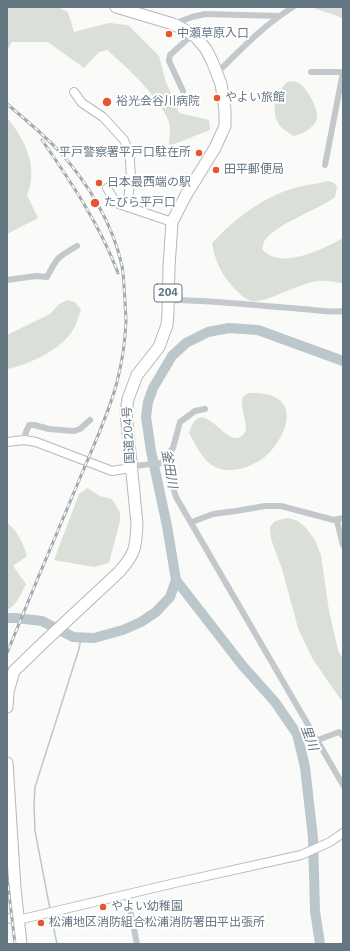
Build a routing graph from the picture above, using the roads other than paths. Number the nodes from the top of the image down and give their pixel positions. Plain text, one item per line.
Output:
1 (116, 7) edge
2 (293, 7) edge
3 (279, 16) junction
4 (173, 24) junction
5 (193, 34) junction
6 (311, 72) dead end
7 (343, 72) edge
8 (217, 73) junction
9 (184, 91) dead end
10 (74, 92) dead end
11 (326, 165) dead end
12 (107, 188) dead end
13 (127, 207) junction
14 (172, 222) junction
15 (77, 246) dead end
16 (7, 280) edge
17 (168, 300) junction
18 (343, 311) edge
19 (205, 409) dead end
20 (90, 420) dead end
21 (24, 440) junction
22 (7, 442) edge
23 (163, 464) junction
24 (132, 467) junction
25 (343, 518) edge
26 (334, 520) junction
27 (192, 522) junction
28 (343, 545) edge
29 (7, 707) edge
30 (342, 731) edge
31 (318, 740) junction
32 (7, 763) edge
33 (343, 785) edge
34 (343, 833) edge
35 (127, 894) junction
36 (7, 918) edge
37 (18, 920) junction
38 (21, 944) edge
39 (137, 944) edge

1 - 4 highway, 国道204号 / 204
2 - 3 street
3 - 4 street
3 - 8 street
4 - 5 highway, 国道204号 / 204
5 - 8 highway, 国道204号 / 204
5 - 9 street
6 - 7 street
7 - 11 street
8 - 14 highway, 国道204号 / 204
10 - 13 street
12 - 13 street
13 - 14 street
14 - 17 highway, 国道204号 / 204
15 - 16 street
17 - 18 street
17 - 24 highway, 国道204号 / 204
19 - 23 street
20 - 21 street
21 - 22 street
21 - 24 street
23 - 24 street
23 - 27 street
24 - 29 highway, 国道204号 / 204
25 - 26 street
26 - 27 street
26 - 28 street
27 - 31 street
30 - 31 street
31 - 33 street
32 - 37 highway
34 - 35 street
35 - 37 street
35 - 39 street
36 - 37 street
37 - 38 highway

